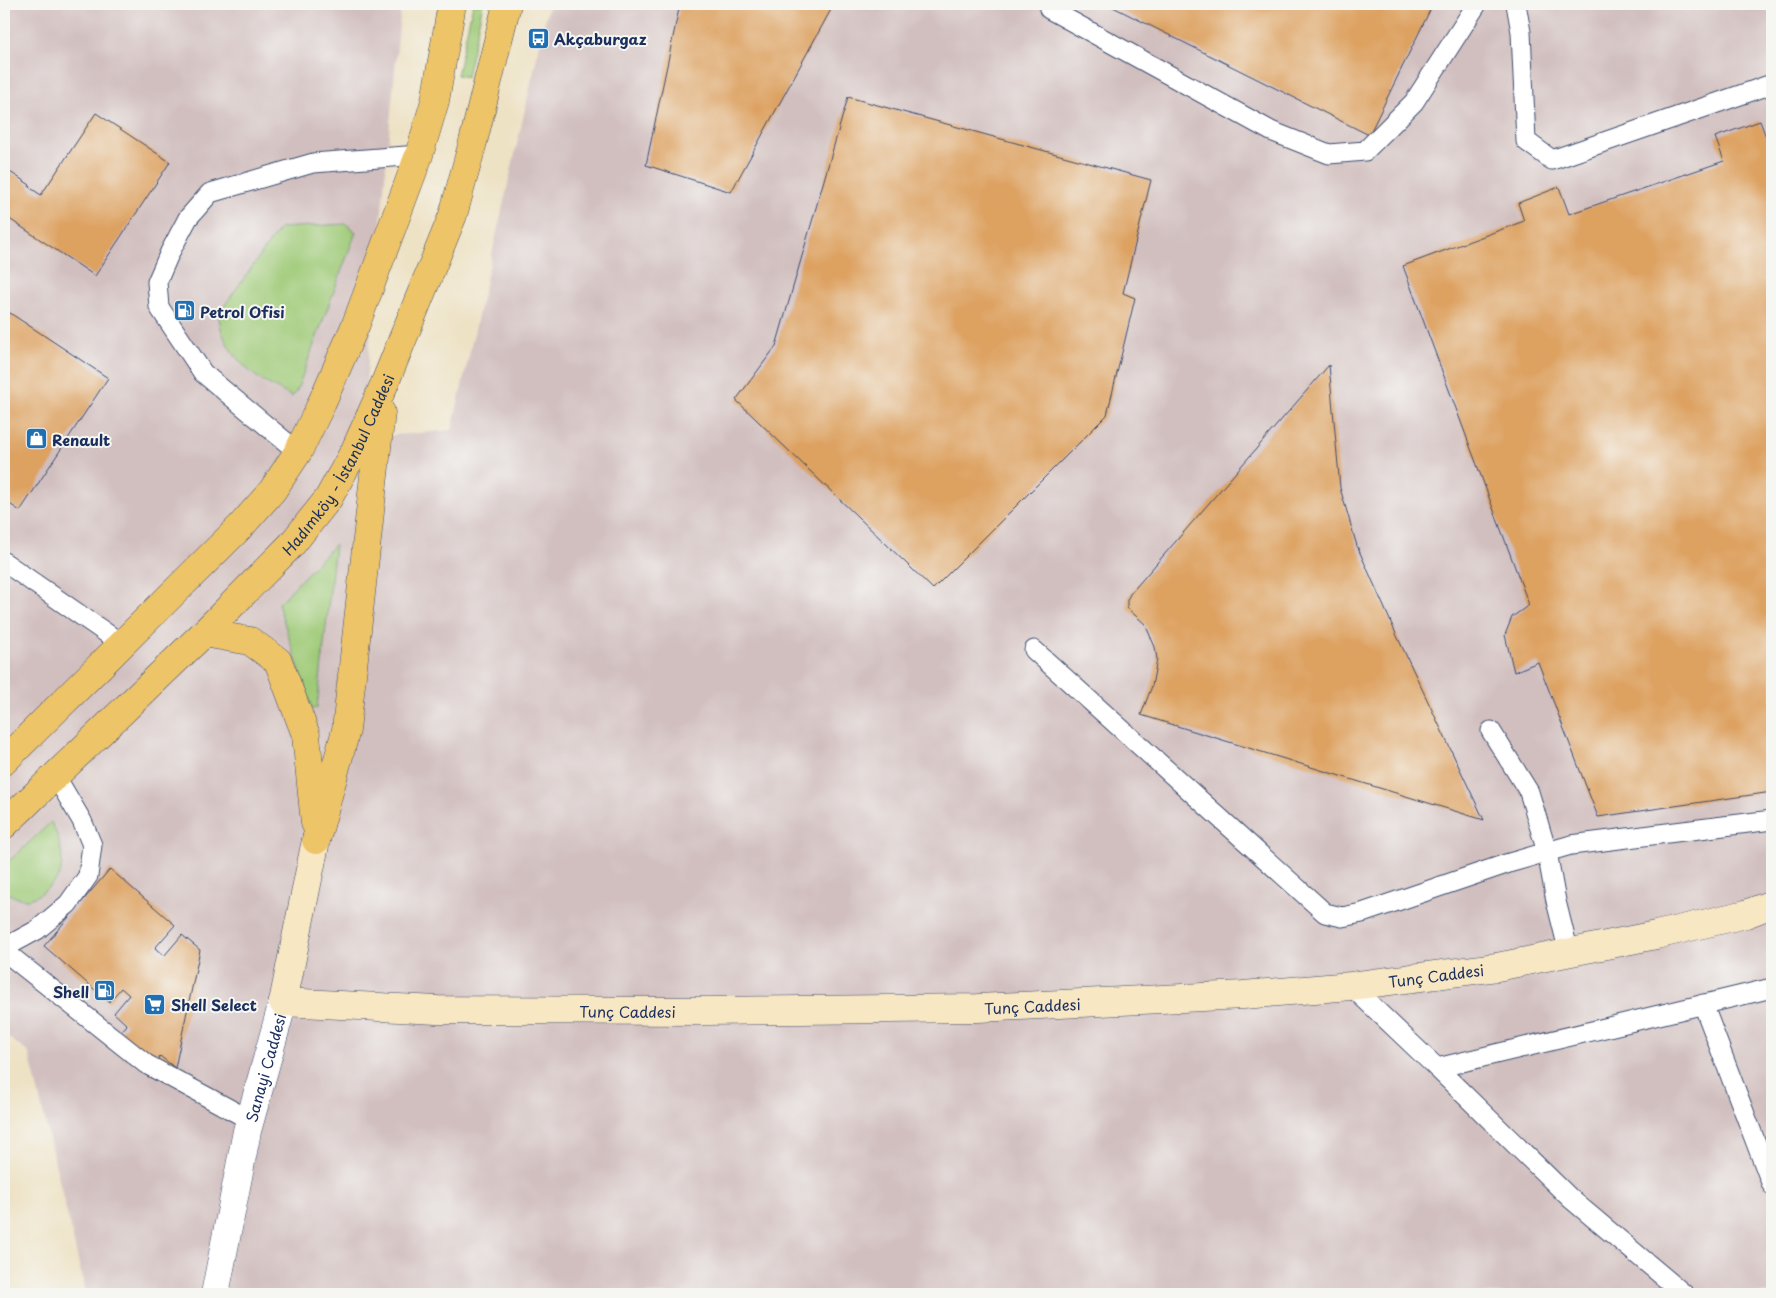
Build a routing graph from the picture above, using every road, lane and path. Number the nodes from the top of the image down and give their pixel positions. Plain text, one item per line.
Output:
1 (452, 4) edge
2 (507, 4) edge
3 (1051, 4) edge
4 (1477, 4) edge
5 (1516, 4) edge
6 (1772, 84) edge
7 (419, 155) junction
8 (384, 385) junction
9 (298, 452) junction
10 (4, 562) edge
11 (204, 633) junction
12 (122, 644) junction
13 (1034, 650) dead end
14 (1491, 731) dead end
15 (4, 762) edge
16 (55, 775) junction
17 (1772, 820) edge
18 (4, 825) edge
19 (316, 840) junction
20 (1547, 852) junction
21 (1772, 904) edge
22 (4, 949) edge
23 (1569, 953) junction
24 (1352, 986) junction
25 (1772, 988) edge
26 (283, 1002) junction
27 (1703, 1004) junction
28 (1437, 1068) junction
29 (250, 1120) junction
30 (1772, 1184) edge
31 (215, 1294) edge
32 (1684, 1294) edge

1 - 7 main road
2 - 8 main road, Hadımköy - İstanbul Caddesi
3 - 4 lane
5 - 6 lane
7 - 9 main road
7 - 9 lane
8 - 11 main road, Hadımköy - İstanbul Caddesi
8 - 19 main road
9 - 12 main road
10 - 12 lane
11 - 16 main road, Hadımköy - İstanbul Caddesi
11 - 19 main road
12 - 15 main road
13 - 20 lane
14 - 20 lane
16 - 18 main road, Hadımköy - İstanbul Caddesi
16 - 22 lane
17 - 20 lane
19 - 26 main road, Sanayi Caddesi
20 - 23 lane
21 - 23 main road, Tunç Caddesi
22 - 29 lane
23 - 24 main road, Tunç Caddesi
24 - 26 main road, Tunç Caddesi
24 - 28 lane
25 - 27 lane
26 - 29 street, Sanayi Caddesi
27 - 28 lane
27 - 30 lane
28 - 32 lane
29 - 31 street, Sanayi Caddesi

